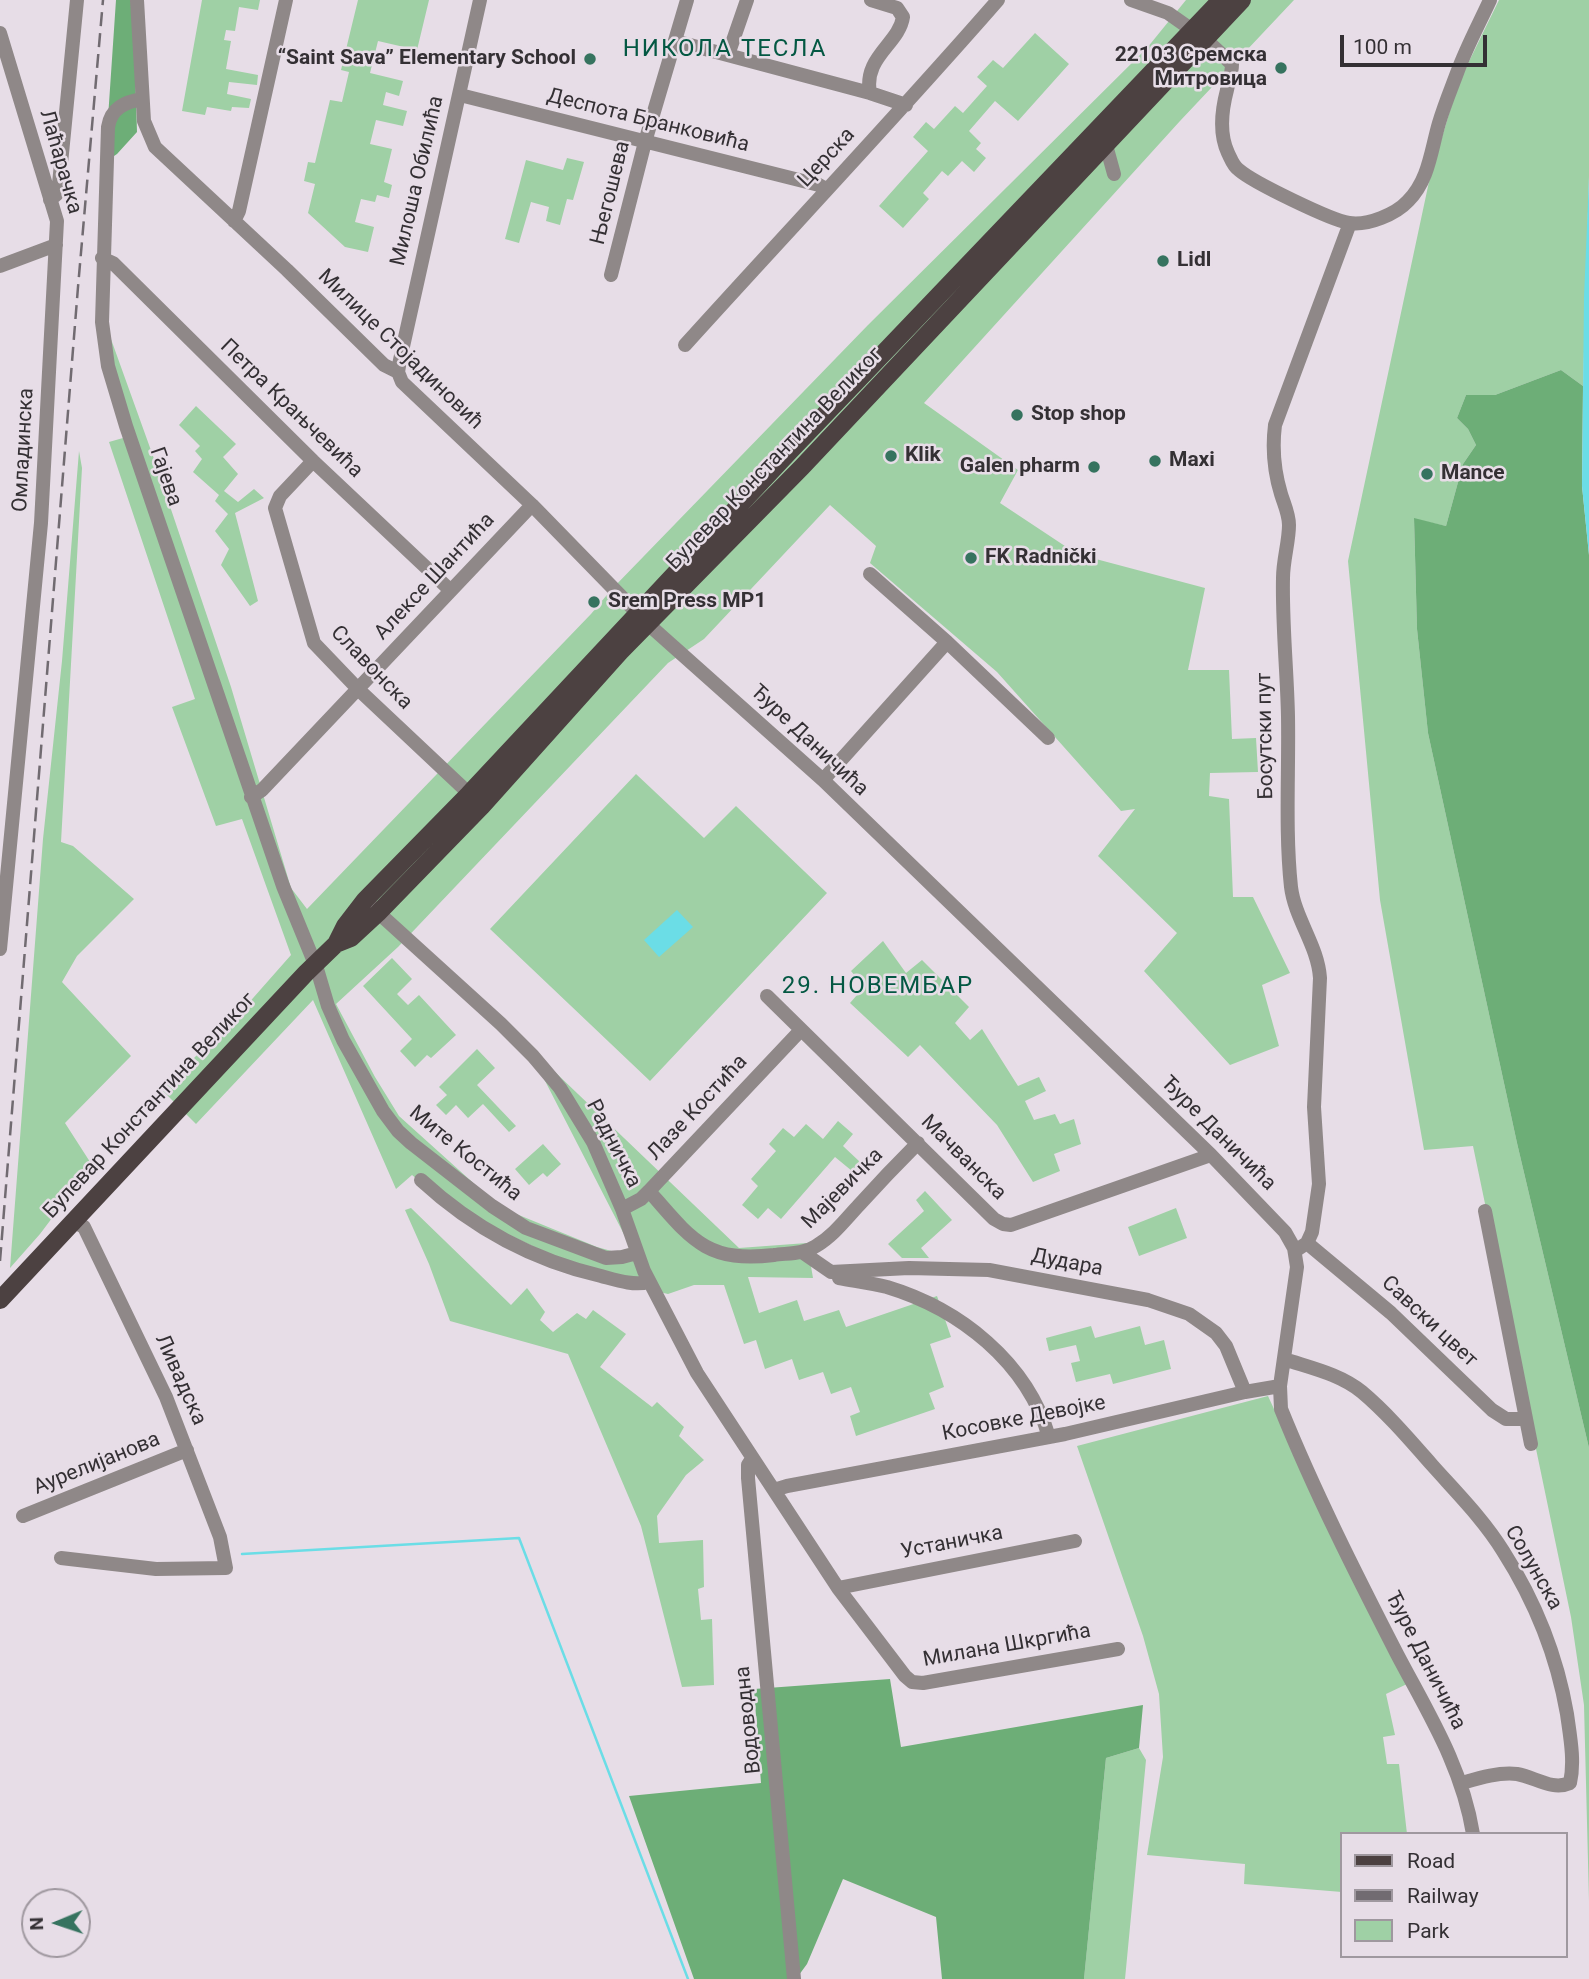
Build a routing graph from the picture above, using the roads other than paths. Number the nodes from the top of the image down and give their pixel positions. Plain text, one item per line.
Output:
1 (77, 0) edge
2 (137, 0) edge
3 (286, 0) edge
4 (481, 0) edge
5 (687, 0) edge
6 (747, 0) edge
7 (871, 0) edge
8 (999, 0) edge
9 (1131, 0) edge
10 (1221, 0) edge
11 (1242, 0) edge
12 (1490, 0) edge
13 (0, 33) edge
14 (1198, 35) junction
15 (675, 41) junction
16 (728, 55) junction
17 (870, 93) junction
18 (460, 95) junction
19 (142, 99) junction
20 (906, 106) junction
21 (645, 142) junction
22 (1106, 145) junction
23 (1114, 174) dead end
24 (826, 189) junction
25 (50, 200) junction
26 (234, 221) junction
27 (1350, 223) junction
28 (56, 245) junction
29 (102, 258) junction
30 (0, 266) edge
31 (611, 275) dead end
32 (685, 345) dead end
33 (398, 372) junction
34 (313, 461) junction
35 (532, 505) junction
36 (870, 574) dead end
37 (450, 590) junction
38 (643, 618) junction
39 (947, 642) junction
40 (359, 690) junction
41 (1048, 738) dead end
42 (822, 780) junction
43 (251, 797) junction
44 (475, 800) junction
45 (371, 906) junction
46 (0, 949) edge
47 (315, 964) junction
48 (767, 996) dead end
49 (800, 1031) junction
50 (918, 1143) junction
51 (1212, 1154) junction
52 (421, 1180) dead end
53 (649, 1191) junction
54 (622, 1209) junction
55 (1485, 1211) dead end
56 (73, 1220) junction
57 (1301, 1247) junction
58 (802, 1252) junction
59 (637, 1253) junction
60 (836, 1272) junction
61 (649, 1282) junction
62 (0, 1300) edge
63 (1284, 1359) junction
64 (1280, 1386) junction
65 (1245, 1392) junction
66 (1526, 1419) junction
67 (1049, 1437) junction
68 (1531, 1444) dead end
69 (187, 1450) junction
70 (752, 1459) junction
71 (774, 1490) junction
72 (23, 1517) dead end
73 (1075, 1541) dead end
74 (61, 1558) dead end
75 (838, 1588) junction
76 (1118, 1649) dead end
77 (1462, 1783) junction
78 (1473, 1832) edge
79 (794, 1979) edge

1 - 25 street
2 - 19 street
3 - 26 street
4 - 18 street, Милоша Обилића
5 - 15 street, Његошева
6 - 16 street
7 - 17 street
8 - 20 street, Церска
9 - 14 street
10 - 14 main road, Булевар Константина Великог
11 - 14 main road, Булевар Константина Великог
12 - 27 street
13 - 25 street, Лаћарачка
14 - 22 main road, Булевар Константина Великог
14 - 27 street
14 - 38 main road, Булевар Константина Великог
15 - 16 street
15 - 21 street, Његошева
16 - 17 street
17 - 20 street
18 - 21 street, Деспота Бранковића
18 - 33 street, Милоша Обилића
19 - 26 street, Милице Стојадиновић
19 - 29 street, Гајева
20 - 24 street, Церска
21 - 24 street, Деспота Бранковића
21 - 31 street, Његошева
22 - 23 street
22 - 38 main road, Булевар Константина Великог
24 - 32 street, Церска
25 - 28 street, Лаћарачка
26 - 33 street, Милице Стојадиновић
27 - 57 street, Босутски пут
28 - 30 street, Лаћарачка
28 - 46 street, Омладинска
29 - 34 street, Петра Крањчевића
29 - 43 street, Гајева
33 - 35 street, Милице Стојадиновић
34 - 37 street, Петра Крањчевића
34 - 40 street, Славонска
35 - 37 street, Алексе Шантића
35 - 38 street, Милице Стојадиновић
36 - 39 street
37 - 40 street, Алексе Шантића
38 - 42 street, Ђуре Даничића
38 - 44 main road, Булевар Константина Великог
39 - 41 street
39 - 42 street
40 - 43 street, Алексе Шантића
40 - 44 street, Славонска
42 - 51 street, Ђуре Даничића
43 - 47 street, Гајева
44 - 45 main road, Булевар Константина Великог
45 - 47 main road, Булевар Константина Великог
45 - 54 street, Радничка
47 - 56 main road, Булевар Константина Великог
47 - 59 street, Мите Костића
48 - 49 street, Мачванска
49 - 50 street, Мачванска
49 - 53 street, Лазе Костића
50 - 51 street, Мачванска
50 - 58 street, Мајевичка
51 - 57 street, Ђуре Даничића
52 - 61 street
53 - 54 street, Лазе Костића
53 - 58 street, Мајевичка
54 - 59 street, Радничка
55 - 66 street
56 - 62 main road, Булевар Константина Великог
56 - 69 street, Ливадска
57 - 63 street, Ђуре Даничића
57 - 66 street, Савски цвет
58 - 60 street
59 - 61 street, Радничка
60 - 65 street, Дудара
60 - 67 street
61 - 70 street, Радничка
63 - 64 street, Ђуре Даничића
63 - 77 street, Солунска
64 - 65 street, Косовке Девојке
64 - 77 street, Ђуре Даничића
65 - 67 street, Косовке Девојке
66 - 68 street
67 - 71 street, Косовке Девојке
69 - 72 street, Аурелијанова
69 - 74 street, Ливадска
70 - 71 street
70 - 79 street, Водоводна
71 - 75 street
73 - 75 street, Устаничка
75 - 76 street, Милана Шкргића
77 - 78 street, Ђуре Даничића

